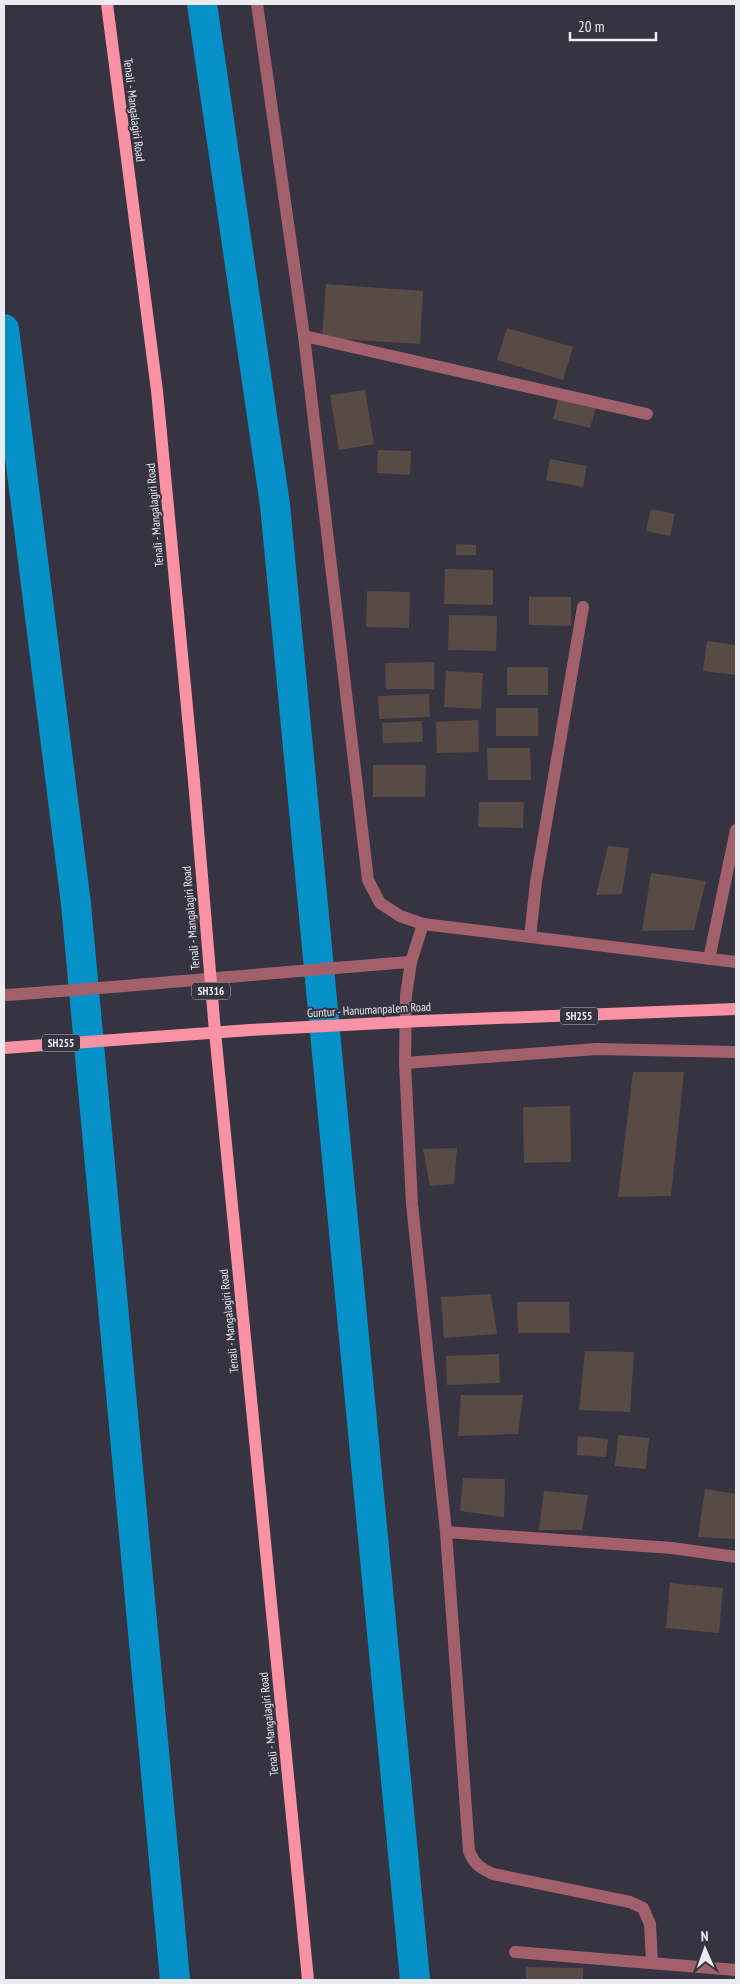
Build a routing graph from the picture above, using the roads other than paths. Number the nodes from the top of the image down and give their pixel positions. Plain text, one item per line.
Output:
1 (107, 4) edge
2 (257, 4) edge
3 (304, 336) junction
4 (647, 414) dead end
5 (583, 608) dead end
6 (736, 830) edge
7 (423, 924) junction
8 (530, 937) junction
9 (709, 959) junction
10 (411, 962) junction
11 (736, 962) edge
12 (210, 977) junction
13 (4, 995) edge
14 (736, 1010) edge
15 (214, 1032) junction
16 (4, 1048) edge
17 (736, 1052) edge
18 (405, 1062) junction
19 (446, 1532) junction
20 (736, 1557) edge
21 (515, 1952) dead end
22 (652, 1962) junction
23 (736, 1970) edge
24 (308, 1980) edge

1 - 12 main road, Tenali - Mangalagiri Road / SH316
2 - 3 street
3 - 4 street
3 - 7 street
5 - 8 street
6 - 9 street
7 - 8 street
7 - 10 street
8 - 9 street
9 - 11 street
10 - 12 street
10 - 18 street
12 - 13 street
12 - 15 main road, Tenali - Mangalagiri Road / SH316
14 - 15 main road, Guntur - Hanumanpalem Road / SH255, bridge
15 - 16 main road, Guntur - Hanumanpalem Road / SH255
15 - 24 main road, Tenali - Mangalagiri Road / SH316
17 - 18 street
18 - 19 street
19 - 20 street
19 - 22 street
21 - 22 street
22 - 23 street

